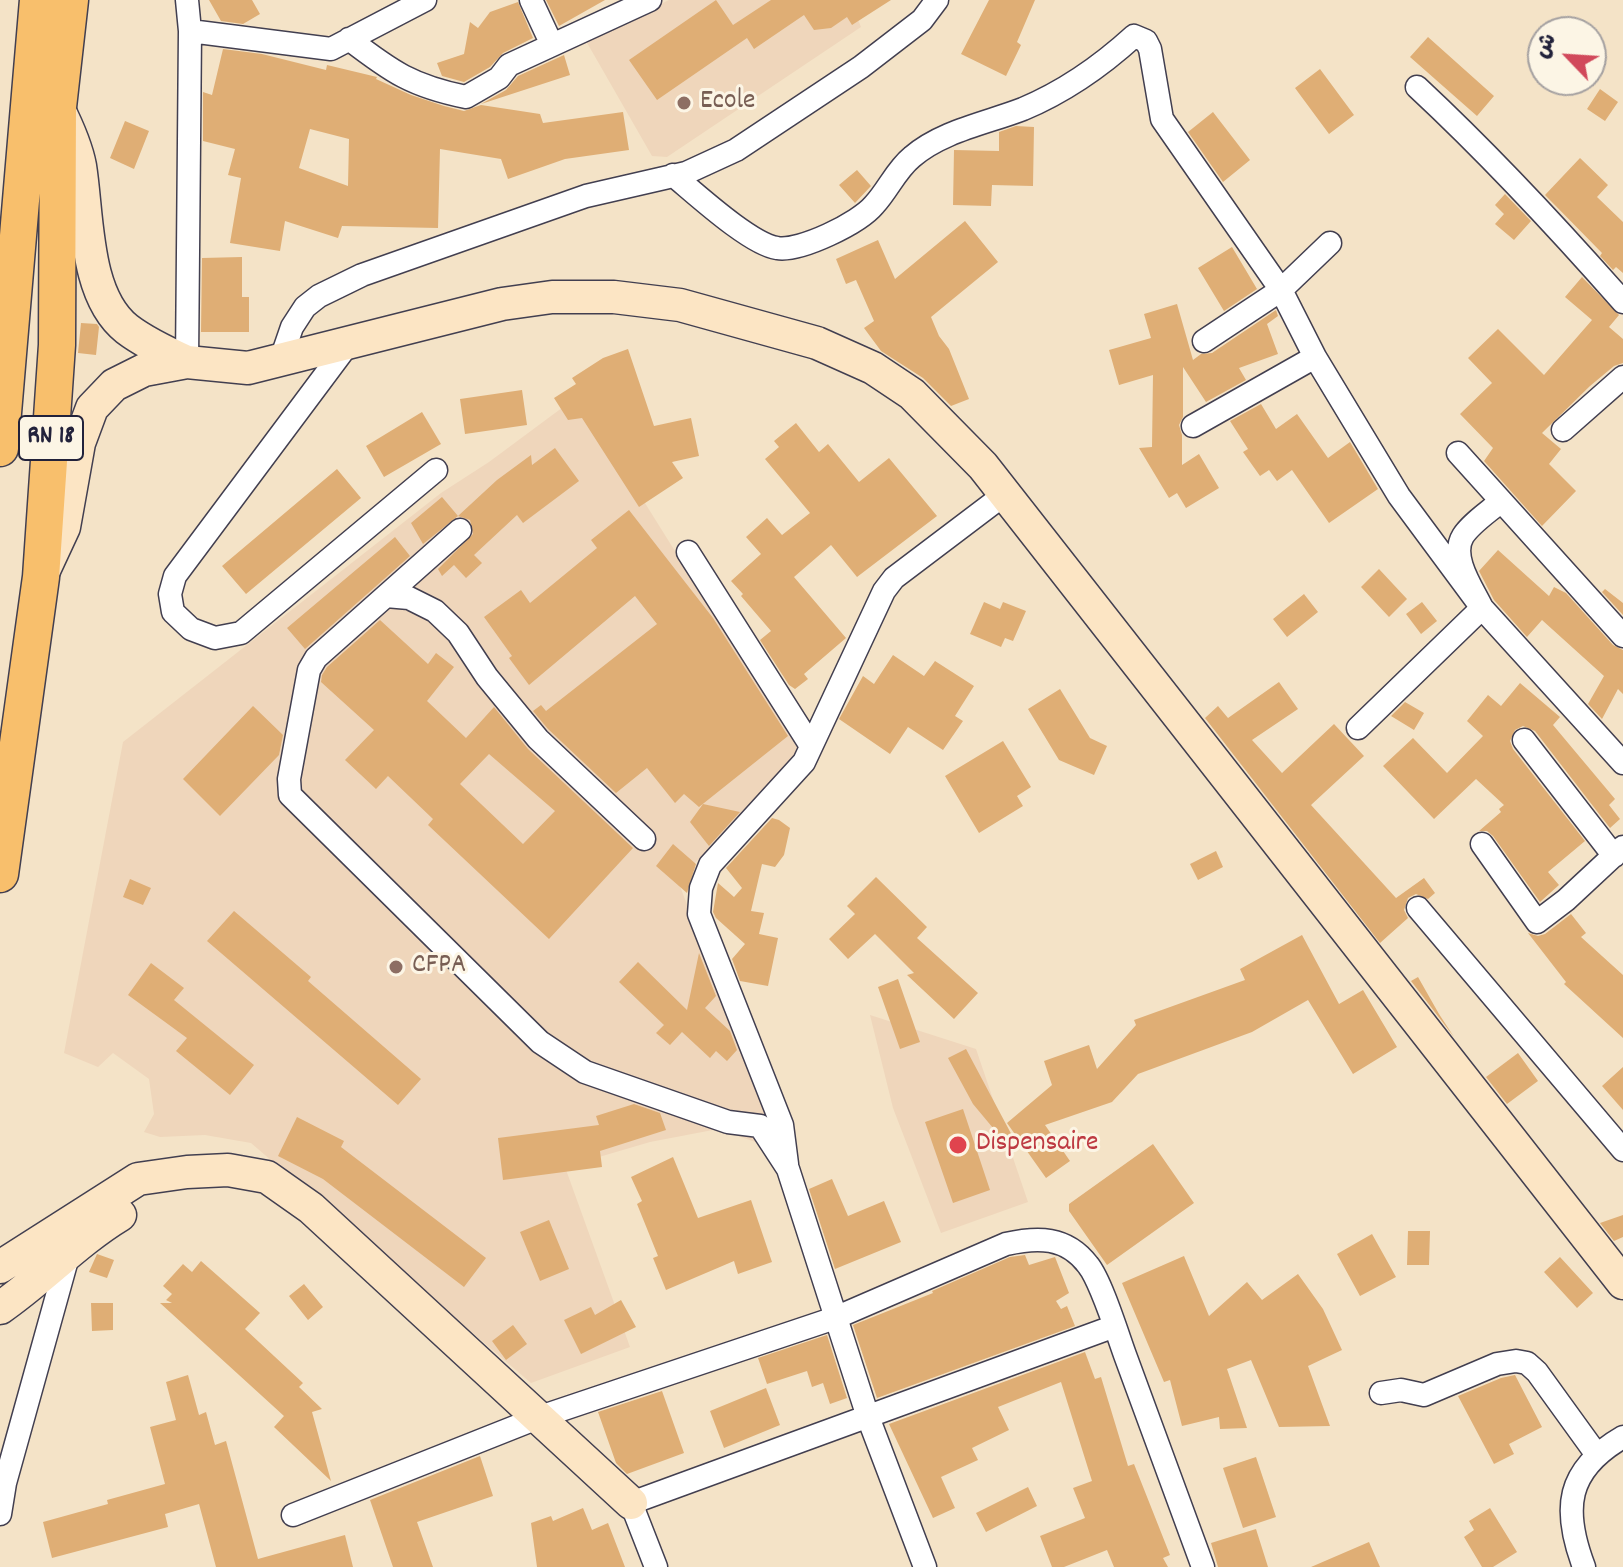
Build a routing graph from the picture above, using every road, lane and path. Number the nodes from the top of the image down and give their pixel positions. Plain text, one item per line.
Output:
1 (38, 0) edge
2 (70, 0) edge
3 (187, 0) edge
4 (425, 0) edge
5 (531, 0) edge
6 (650, 0) edge
7 (937, 0) edge
8 (190, 31) junction
9 (349, 39) junction
10 (552, 45) junction
11 (1417, 87) dead end
12 (44, 106) junction
13 (673, 175) junction
14 (1330, 243) dead end
15 (1281, 290) junction
16 (1623, 302) edge
17 (1204, 341) dead end
18 (349, 343) junction
19 (1315, 357) junction
20 (281, 359) junction
21 (187, 362) junction
22 (4, 377) edge
23 (1623, 377) edge
24 (1193, 426) dead end
25 (1563, 430) dead end
26 (0, 448) edge
27 (1458, 453) dead end
28 (436, 470) dead end
29 (1005, 494) junction
30 (1501, 501) junction
31 (460, 530) dead end
32 (688, 552) dead end
33 (41, 577) junction
34 (386, 596) junction
35 (1482, 608) junction
36 (1623, 636) edge
37 (1358, 728) dead end
38 (1524, 740) dead end
39 (811, 746) junction
40 (1623, 763) edge
41 (644, 839) dead end
42 (1482, 844) dead end
43 (1618, 852) edge
44 (0, 874) edge
45 (1418, 908) dead end
46 (1623, 1150) edge
47 (788, 1169) junction
48 (64, 1241) junction
49 (0, 1267) edge
50 (1623, 1283) edge
51 (0, 1308) edge
52 (835, 1318) junction
53 (1115, 1326) junction
54 (1381, 1393) dead end
55 (540, 1417) junction
56 (868, 1417) junction
57 (1623, 1437) edge
58 (1597, 1455) junction
59 (631, 1503) junction
60 (0, 1514) edge
61 (293, 1515) dead end
62 (656, 1567) edge
63 (925, 1567) edge
64 (1203, 1567) edge
65 (1584, 1567) edge

1 - 12 main road, RN 18
2 - 12 main road, RN 18
3 - 8 street
4 - 9 street
5 - 10 street
6 - 10 street
7 - 13 street
8 - 9 street
8 - 21 street
9 - 10 street
11 - 16 street
12 - 21 main road
12 - 22 main road, RN 18
12 - 33 main road, RN 18
13 - 15 street
13 - 20 street
14 - 15 street
15 - 17 street
15 - 19 street
18 - 20 main road
18 - 28 street
18 - 29 main road
19 - 24 street
19 - 35 street
20 - 21 main road
21 - 33 main road
22 - 26 main road, RN 18
23 - 25 street
27 - 30 street
29 - 39 street
29 - 50 main road
30 - 35 street
30 - 36 street
31 - 34 street
32 - 39 street
33 - 44 main road, RN 18
34 - 41 street
34 - 47 street
35 - 37 street
35 - 40 street
38 - 43 street
39 - 47 street
42 - 43 street
45 - 46 street
47 - 52 street
48 - 49 main road
48 - 51 main road
48 - 55 main road
48 - 60 street
52 - 53 street
52 - 55 street
52 - 56 street
53 - 56 street
53 - 64 street
54 - 58 street
55 - 59 main road
55 - 61 street
56 - 59 street
56 - 63 street
57 - 58 street
58 - 65 street
59 - 62 street

